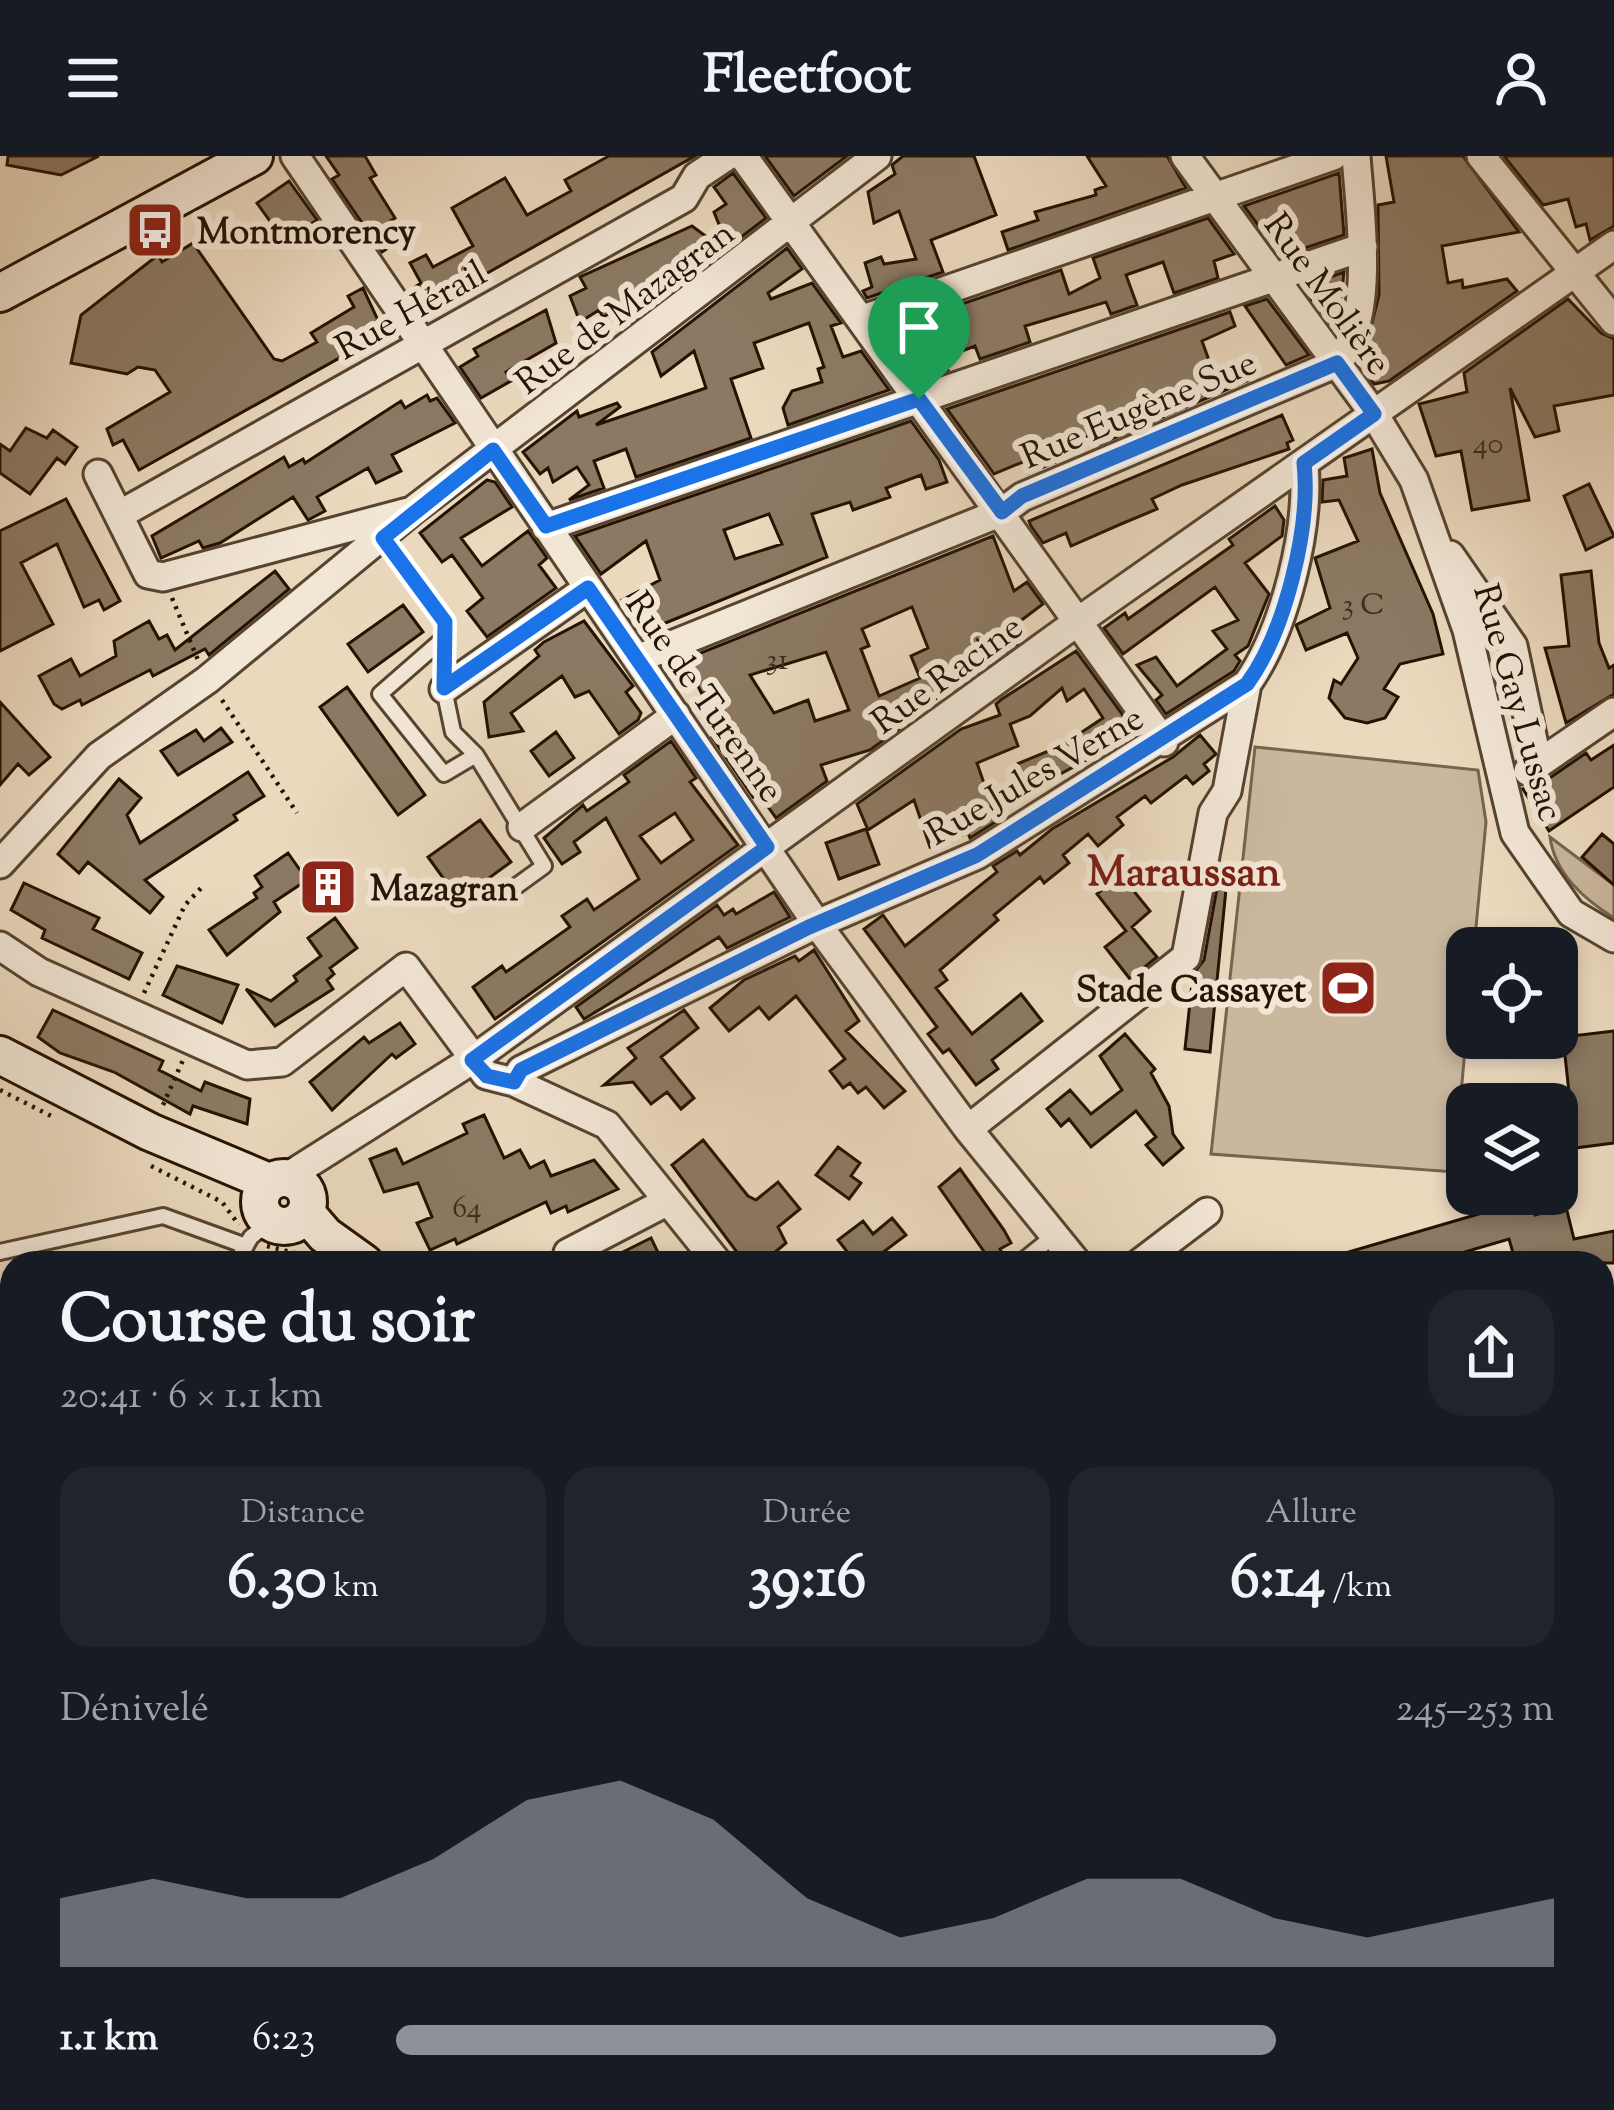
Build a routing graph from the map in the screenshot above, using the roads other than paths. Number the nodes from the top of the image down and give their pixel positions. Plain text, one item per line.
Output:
1 (254, 156) edge
2 (295, 156) edge
3 (728, 156) edge
4 (743, 156) edge
5 (876, 156) edge
6 (1185, 156) edge
7 (1333, 156) edge
8 (1356, 156) edge
9 (1481, 156) edge
10 (1215, 198) junction
11 (793, 222) junction
12 (1614, 245) edge
13 (1363, 248) junction
14 (1575, 272) junction
15 (1272, 277) junction
16 (0, 293) edge
17 (863, 319) junction
18 (1614, 321) edge
19 (423, 343) junction
20 (1337, 363) junction
21 (919, 399) junction
22 (1374, 414) junction
23 (493, 450) junction
24 (1304, 463) junction
25 (98, 475) dead end
26 (412, 511) junction
27 (1002, 512) junction
28 (119, 515) junction
29 (1427, 522) junction
30 (546, 526) junction
31 (383, 538) junction
32 (588, 588) junction
33 (1080, 620) junction
34 (443, 639) junction
35 (637, 658) junction
36 (1247, 684) junction
37 (444, 688) junction
38 (1614, 712) edge
39 (676, 715) junction
40 (1163, 742) junction
41 (476, 755) junction
42 (1538, 764) junction
43 (1506, 786) junction
44 (522, 827) junction
45 (767, 847) junction
46 (0, 864) edge
47 (504, 895) dead end
48 (817, 924) junction
49 (1614, 938) edge
50 (0, 946) edge
51 (0, 1055) edge
52 (472, 1060) junction
53 (0, 1072) edge
54 (514, 1082) junction
55 (968, 1129) junction
56 (668, 1201) junction
57 (1207, 1212) dead end
58 (285, 1220) edge
59 (1055, 1235) junction
60 (5, 1251) edge
61 (250, 1251) edge
62 (348, 1251) edge
63 (572, 1251) edge
64 (708, 1251) edge
65 (1035, 1251) edge
66 (1068, 1251) edge
67 (1156, 1251) edge

1 - 16 main road
2 - 19 street, Rue de Turenne
3 - 19 street, Rue Hérail
4 - 11 street
5 - 11 street, Rue de Mazagran
6 - 10 street, Rue Molière
7 - 10 street
8 - 13 street
9 - 14 street
10 - 15 street, Rue Molière
10 - 17 street
11 - 17 street
11 - 23 street, Rue de Mazagran
12 - 14 street, Rue Racine
13 - 15 street
13 - 20 street
14 - 18 street
14 - 22 street, Rue Racine
15 - 20 street, Rue Molière
15 - 21 street
17 - 21 street
19 - 23 street, Rue de Turenne
19 - 28 street, Rue Hérail
20 - 22 street, Rue Molière
20 - 27 street, Rue Eugène Sue
21 - 27 street
21 - 30 street
22 - 24 street, Rue Racine
22 - 29 street, Rue Gay Lussac
23 - 26 street, Rue de Mazagran
23 - 30 street, Rue de Turenne
24 - 33 street, Rue Racine
24 - 36 street, Rue Jules Verne
25 - 28 street
26 - 28 street, Rue de Mazagran
26 - 31 street, Rue de Mazagran
27 - 33 street
27 - 35 street, Rue Eugène Sue
29 - 42 street, Rue Gay Lussac
29 - 43 street, Rue Gay Lussac
30 - 32 street, Rue de Turenne
31 - 34 lane
31 - 46 street, Rue de Mazagran
32 - 35 street, Rue de Turenne
32 - 37 street
33 - 40 street
33 - 45 street, Rue Racine
34 - 37 lane
34 - 41 lane
35 - 39 street, Rue de Turenne
36 - 40 street, Rue Jules Verne
36 - 55 street
37 - 41 lane
38 - 42 street
39 - 44 street
39 - 45 street, Rue de Turenne
40 - 48 street, Rue Jules Verne
41 - 44 lane
42 - 43 street
43 - 49 street, Rue Gay Lussac
44 - 47 lane
45 - 48 street, Rue de Turenne
45 - 52 street, Rue Racine
48 - 54 street, Rue Jules Verne
48 - 55 street, Rue de Turenne
50 - 52 street
51 - 58 main road
52 - 54 street
52 - 58 street, Rue Racine
53 - 58 main road
54 - 56 street
55 - 59 street, Rue de Turenne
56 - 63 street
56 - 64 street
57 - 67 street
58 - 60 lane
58 - 61 lane
58 - 62 main road
59 - 65 lane
59 - 66 street, Rue de Turenne

